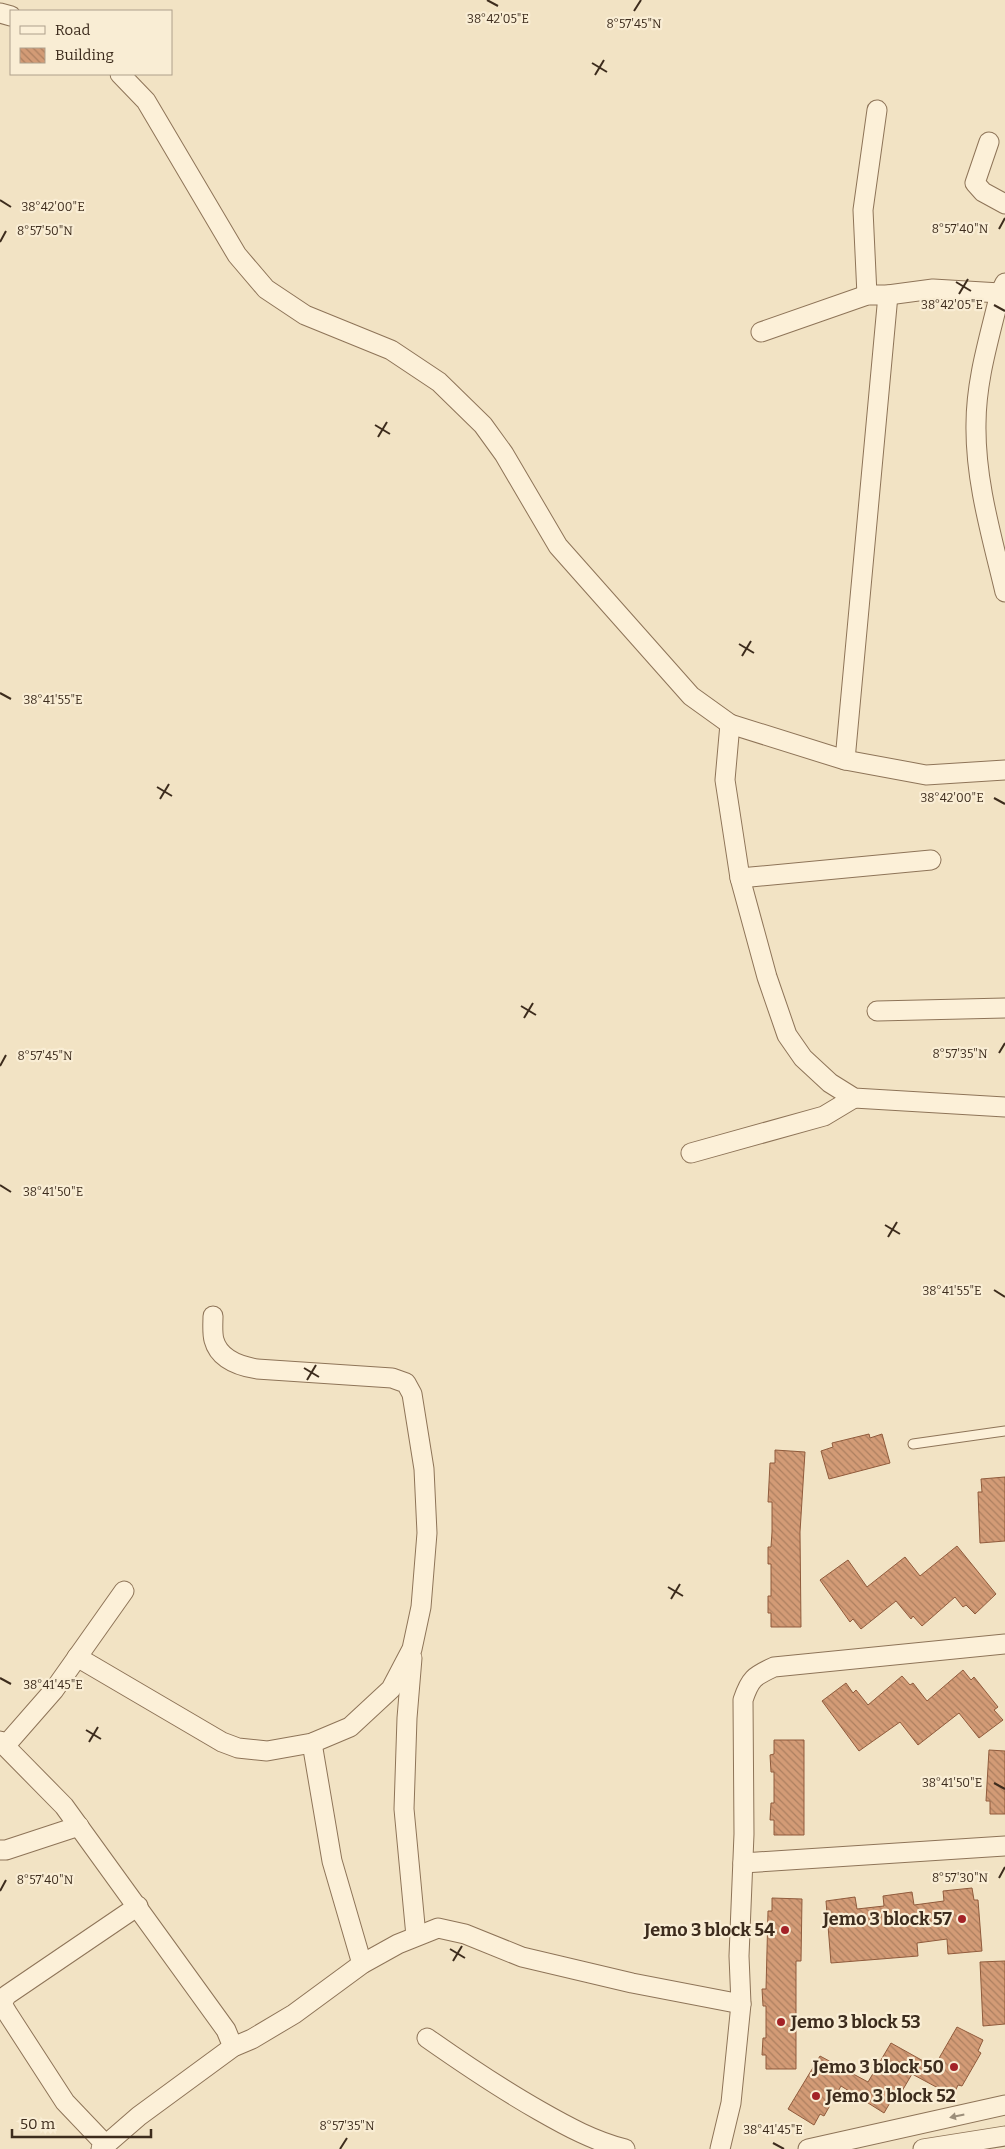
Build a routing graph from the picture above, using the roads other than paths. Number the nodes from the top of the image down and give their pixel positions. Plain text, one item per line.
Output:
1 (121, 75) edge
2 (877, 110) dead end
3 (989, 142) dead end
4 (1005, 204) edge
5 (1003, 288) edge
6 (867, 295) junction
7 (888, 295) junction
8 (761, 332) dead end
9 (1005, 592) edge
10 (730, 724) junction
11 (845, 760) junction
12 (1005, 770) edge
13 (931, 860) dead end
14 (740, 878) junction
15 (1005, 1008) edge
16 (877, 1011) dead end
17 (854, 1098) junction
18 (1005, 1107) edge
19 (691, 1153) dead end
20 (213, 1316) dead end
21 (1005, 1431) edge
22 (913, 1444) dead end
23 (124, 1591) dead end
24 (1005, 1644) edge
25 (412, 1649) junction
26 (77, 1657) junction
27 (312, 1743) junction
28 (3, 1744) edge
29 (79, 1826) junction
30 (1005, 1846) edge
31 (0, 1850) edge
32 (743, 1863) junction
33 (138, 1906) junction
34 (416, 1936) junction
35 (362, 1964) junction
36 (741, 2004) junction
37 (427, 2038) dead end
38 (233, 2047) junction
39 (1005, 2106) edge
40 (1005, 2136) edge
41 (103, 2146) edge
42 (624, 2149) edge
43 (720, 2149) edge
44 (808, 2149) edge
45 (923, 2149) edge

1 - 10 street
2 - 6 street
3 - 4 street
5 - 7 street
5 - 9 street
6 - 7 street
6 - 8 street
7 - 11 street
10 - 11 street
10 - 14 street
11 - 12 street
13 - 14 street
14 - 17 street
15 - 16 street
17 - 18 street
17 - 19 street
20 - 25 street
21 - 22 lane
23 - 26 street
24 - 32 street
25 - 27 street
25 - 34 street
26 - 27 street
26 - 28 street
27 - 35 street
28 - 29 street
29 - 31 street
29 - 33 street
30 - 32 street
32 - 36 street
33 - 38 street
33 - 41 street
34 - 35 street
34 - 36 street
35 - 38 street
36 - 43 street
37 - 42 street
38 - 41 street
39 -> 44 street
40 - 45 street

